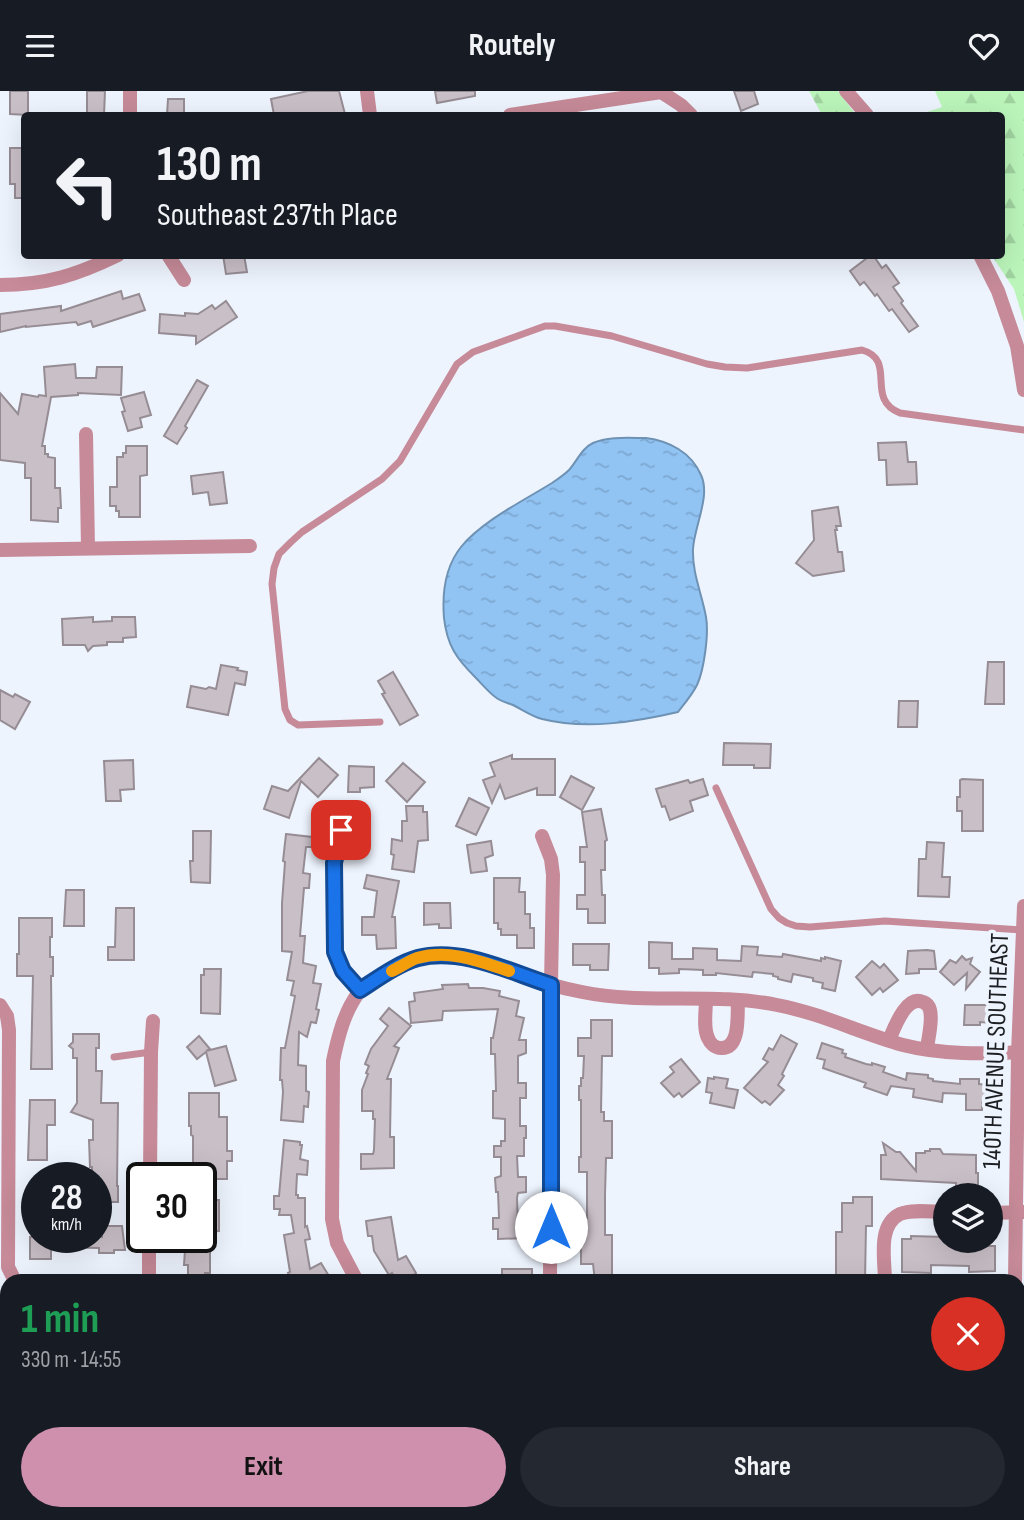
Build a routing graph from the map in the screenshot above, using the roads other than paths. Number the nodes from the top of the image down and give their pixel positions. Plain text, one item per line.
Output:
1 (130, 91) edge
2 (367, 91) edge
3 (846, 91) edge
4 (661, 92) edge
5 (130, 112) edge
6 (370, 112) edge
7 (530, 112) edge
8 (688, 112) edge
9 (864, 112) edge
10 (109, 259) edge
11 (171, 259) edge
12 (982, 259) edge
13 (184, 279) dead end
14 (0, 285) edge
15 (1024, 390) edge
16 (1024, 430) edge
17 (86, 433) dead end
18 (250, 545) dead end
19 (88, 548) junction
20 (0, 550) edge
21 (380, 722) dead end
22 (716, 789) dead end
23 (341, 830) dead end
24 (542, 836) dead end
25 (1024, 906) edge
26 (1023, 930) edge
27 (551, 985) junction
28 (360, 990) junction
29 (706, 999) junction
30 (738, 1001) junction
31 (0, 1005) edge
32 (153, 1021) dead end
33 (889, 1040) junction
34 (927, 1049) junction
35 (151, 1052) junction
36 (1021, 1053) edge
37 (114, 1058) dead end
38 (150, 1162) edge
39 (933, 1212) edge
40 (1020, 1212) edge
41 (149, 1253) edge
42 (12, 1274) edge
43 (149, 1274) edge
44 (353, 1274) edge
45 (550, 1274) edge
46 (885, 1274) edge
47 (1016, 1274) edge

1 - 5 street
2 - 6 street
3 - 9 street
4 - 7 street
4 - 8 street
10 - 14 street
11 - 13 street
12 - 15 street
16 - 21 lane
17 - 19 street
18 - 19 street
19 - 20 street
22 - 26 lane
23 - 28 street
24 - 27 street
25 - 26 street, 140TH AVENUE SOUTHEAST
26 - 36 street, 140TH AVENUE SOUTHEAST
27 - 28 street
27 - 29 street
27 - 45 street
28 - 44 street
29 - 30 street
29 - 30 street
30 - 33 street
31 - 42 street
32 - 35 street
33 - 34 street
33 - 34 street
34 - 36 street
35 - 37 lane
35 - 38 street
36 - 40 street, 140TH AVENUE SOUTHEAST
39 - 46 street
40 - 47 street, 140TH AVENUE SOUTHEAST
41 - 43 street

